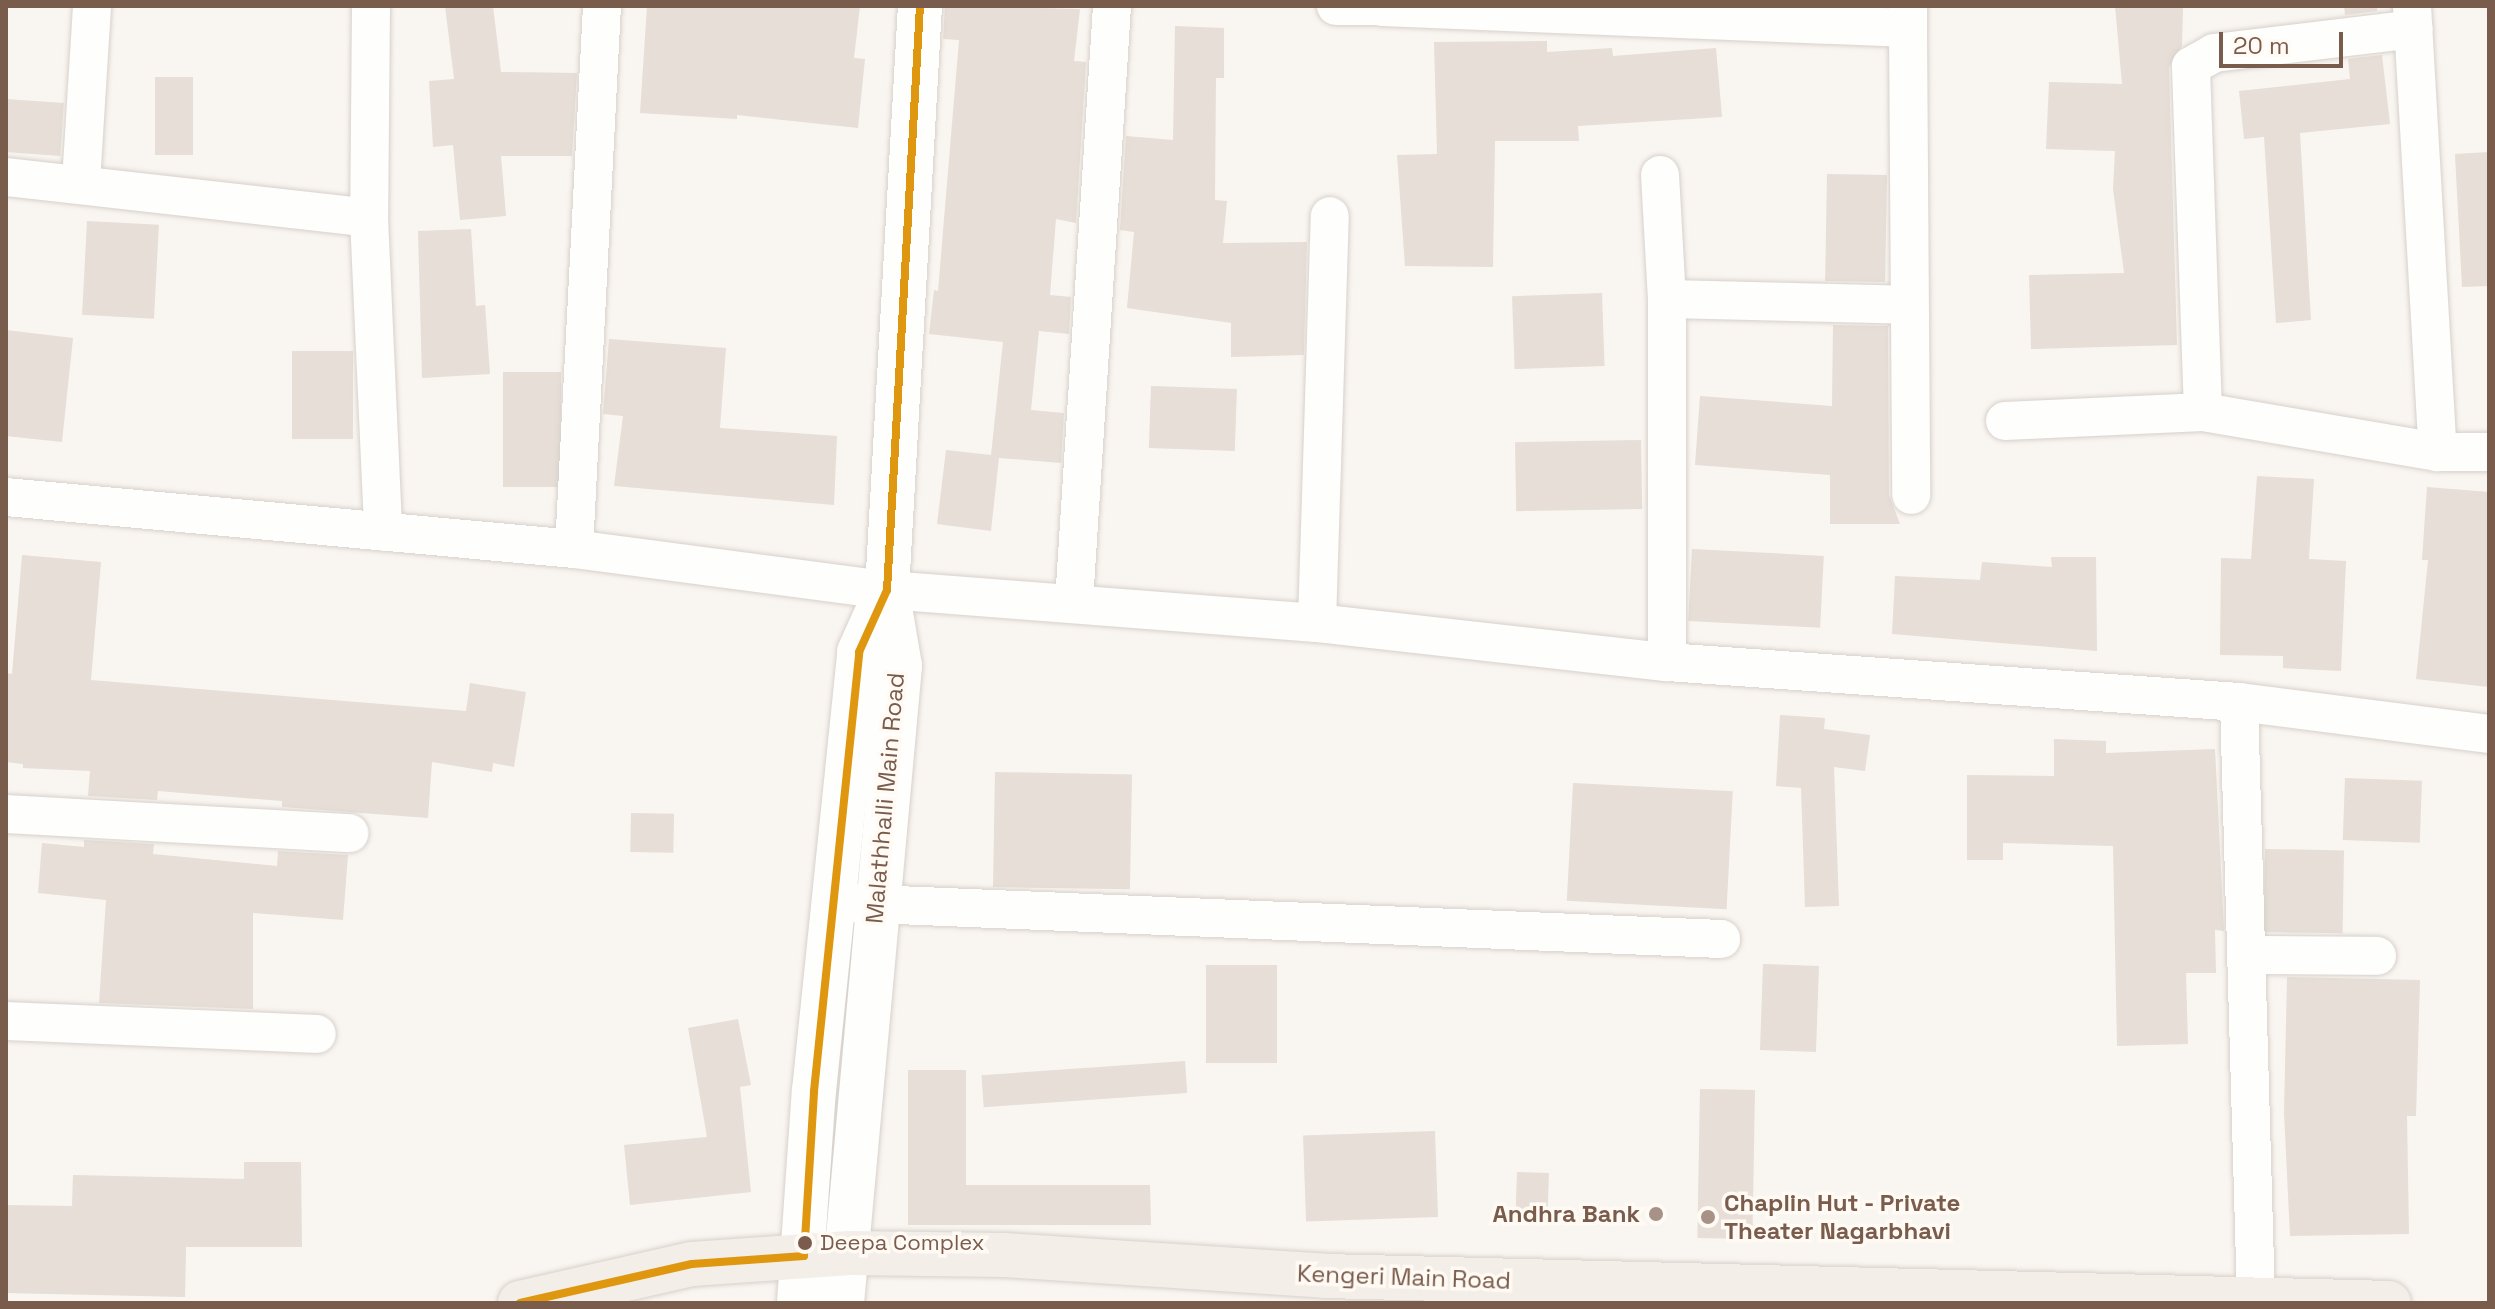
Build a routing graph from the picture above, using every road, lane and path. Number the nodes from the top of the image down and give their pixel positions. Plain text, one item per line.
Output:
1 (92, 6) edge
2 (371, 6) edge
3 (602, 6) edge
4 (920, 6) edge
5 (1112, 6) edge
6 (1336, 6) edge
7 (1382, 7) edge
8 (1908, 17) edge
9 (2413, 17) edge
10 (1660, 175) dead end
11 (6, 177) edge
12 (81, 182) junction
13 (1330, 216) dead end
14 (369, 218) junction
15 (1667, 299) junction
16 (1908, 305) junction
17 (2203, 412) junction
18 (2005, 421) dead end
19 (2438, 452) junction
20 (2489, 452) edge
21 (1911, 495) dead end
22 (6, 497) edge
23 (383, 532) junction
24 (574, 549) junction
25 (887, 590) junction
26 (1074, 602) junction
27 (1317, 623) junction
28 (1667, 662) junction
29 (2239, 702) junction
30 (2489, 734) edge
31 (6, 814) edge
32 (349, 833) dead end
33 (854, 903) junction
34 (1721, 939) dead end
35 (2246, 955) junction
36 (2377, 956) dead end
37 (6, 1021) edge
38 (317, 1034) dead end
39 (850, 1253) junction
40 (804, 1256) junction
41 (2256, 1299) junction
42 (520, 1303) edge
43 (799, 1303) edge
44 (842, 1303) edge
45 (2389, 1303) edge

1 - 12 street
2 - 14 street
3 - 24 street
4 - 25 main road
5 - 26 street
6 - 7 street
7 - 8 street
8 - 16 street
9 - 17 street
9 - 19 street
10 - 15 street
11 - 12 street
12 - 14 street
13 - 27 street
14 - 23 street
15 - 16 street
15 - 28 street
16 - 21 street
17 - 18 street
17 - 19 street
19 - 20 street
22 - 23 street
23 - 24 street
24 - 25 street
25 - 26 street
25 - 33 main road
26 - 27 street
27 - 28 street
28 - 29 street
29 - 30 street
29 - 35 street
31 - 32 street
33 - 34 street
33 - 39 main road, Malathhalli Main Road
33 - 40 main road
35 - 36 street
35 - 41 street
37 - 38 street
39 - 40 main road, Kengeri Main Road
39 - 41 main road, Kengeri Main Road
39 - 44 main road, Malathhalli Main Road
40 - 42 main road, Kengeri Main Road
40 - 43 main road
41 - 45 main road, Kengeri Main Road

